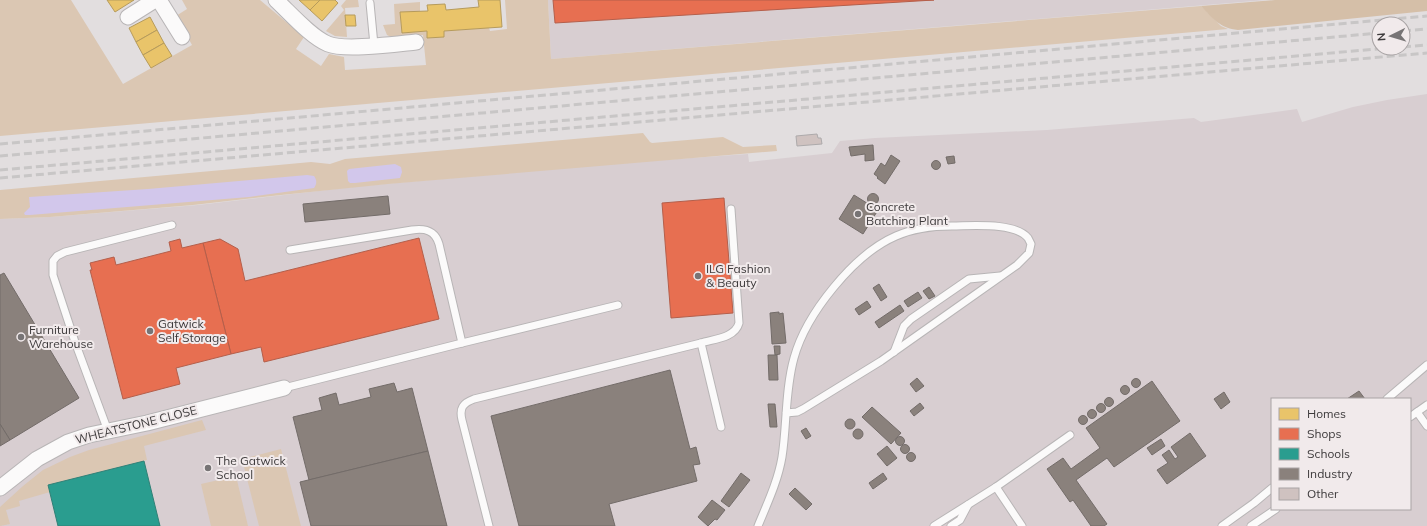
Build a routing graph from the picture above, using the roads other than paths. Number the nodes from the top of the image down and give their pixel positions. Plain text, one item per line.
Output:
1 (155, 0) edge
2 (159, 0) edge
3 (276, 0) edge
4 (370, 3) dead end
5 (128, 17) dead end
6 (182, 37) dead end
7 (416, 42) dead end
8 (374, 45) junction
9 (731, 209) dead end
10 (172, 225) dead end
11 (290, 250) dead end
12 (1004, 275) junction
13 (618, 305) dead end
14 (702, 342) junction
15 (462, 343) junction
16 (894, 353) junction
17 (1427, 365) edge
18 (284, 388) joint
19 (1388, 398) edge
20 (1427, 405) edge
21 (1417, 412) junction
22 (786, 413) junction
23 (1411, 416) edge
24 (1427, 426) edge
25 (720, 427) dead end
26 (108, 431) junction
27 (1070, 435) dead end
28 (996, 487) junction
29 (0, 488) edge
30 (1271, 489) edge
31 (968, 505) junction
32 (1275, 510) edge
33 (489, 526) edge
34 (758, 526) edge
35 (934, 526) edge
36 (951, 526) edge
37 (1022, 526) edge
38 (1222, 526) edge
39 (1251, 526) edge

1 - 5 street
2 - 6 street
3 - 8 street
4 - 8 lane
7 - 8 street
9 - 14 lane
10 - 26 lane
11 - 15 lane
12 - 16 lane
12 - 16 lane
12 - 22 lane
13 - 15 lane
14 - 25 lane
14 - 33 lane
15 - 18 lane
16 - 22 lane
17 - 19 lane
18 - 26 street, WHEATSTONE CLOSE
20 - 21 lane
21 - 23 lane
21 - 24 lane
22 - 34 lane
26 - 29 street, WHEATSTONE CLOSE
27 - 28 lane
28 - 31 lane
28 - 37 lane
30 - 38 lane
31 - 35 lane
31 - 36 lane
32 - 39 lane

